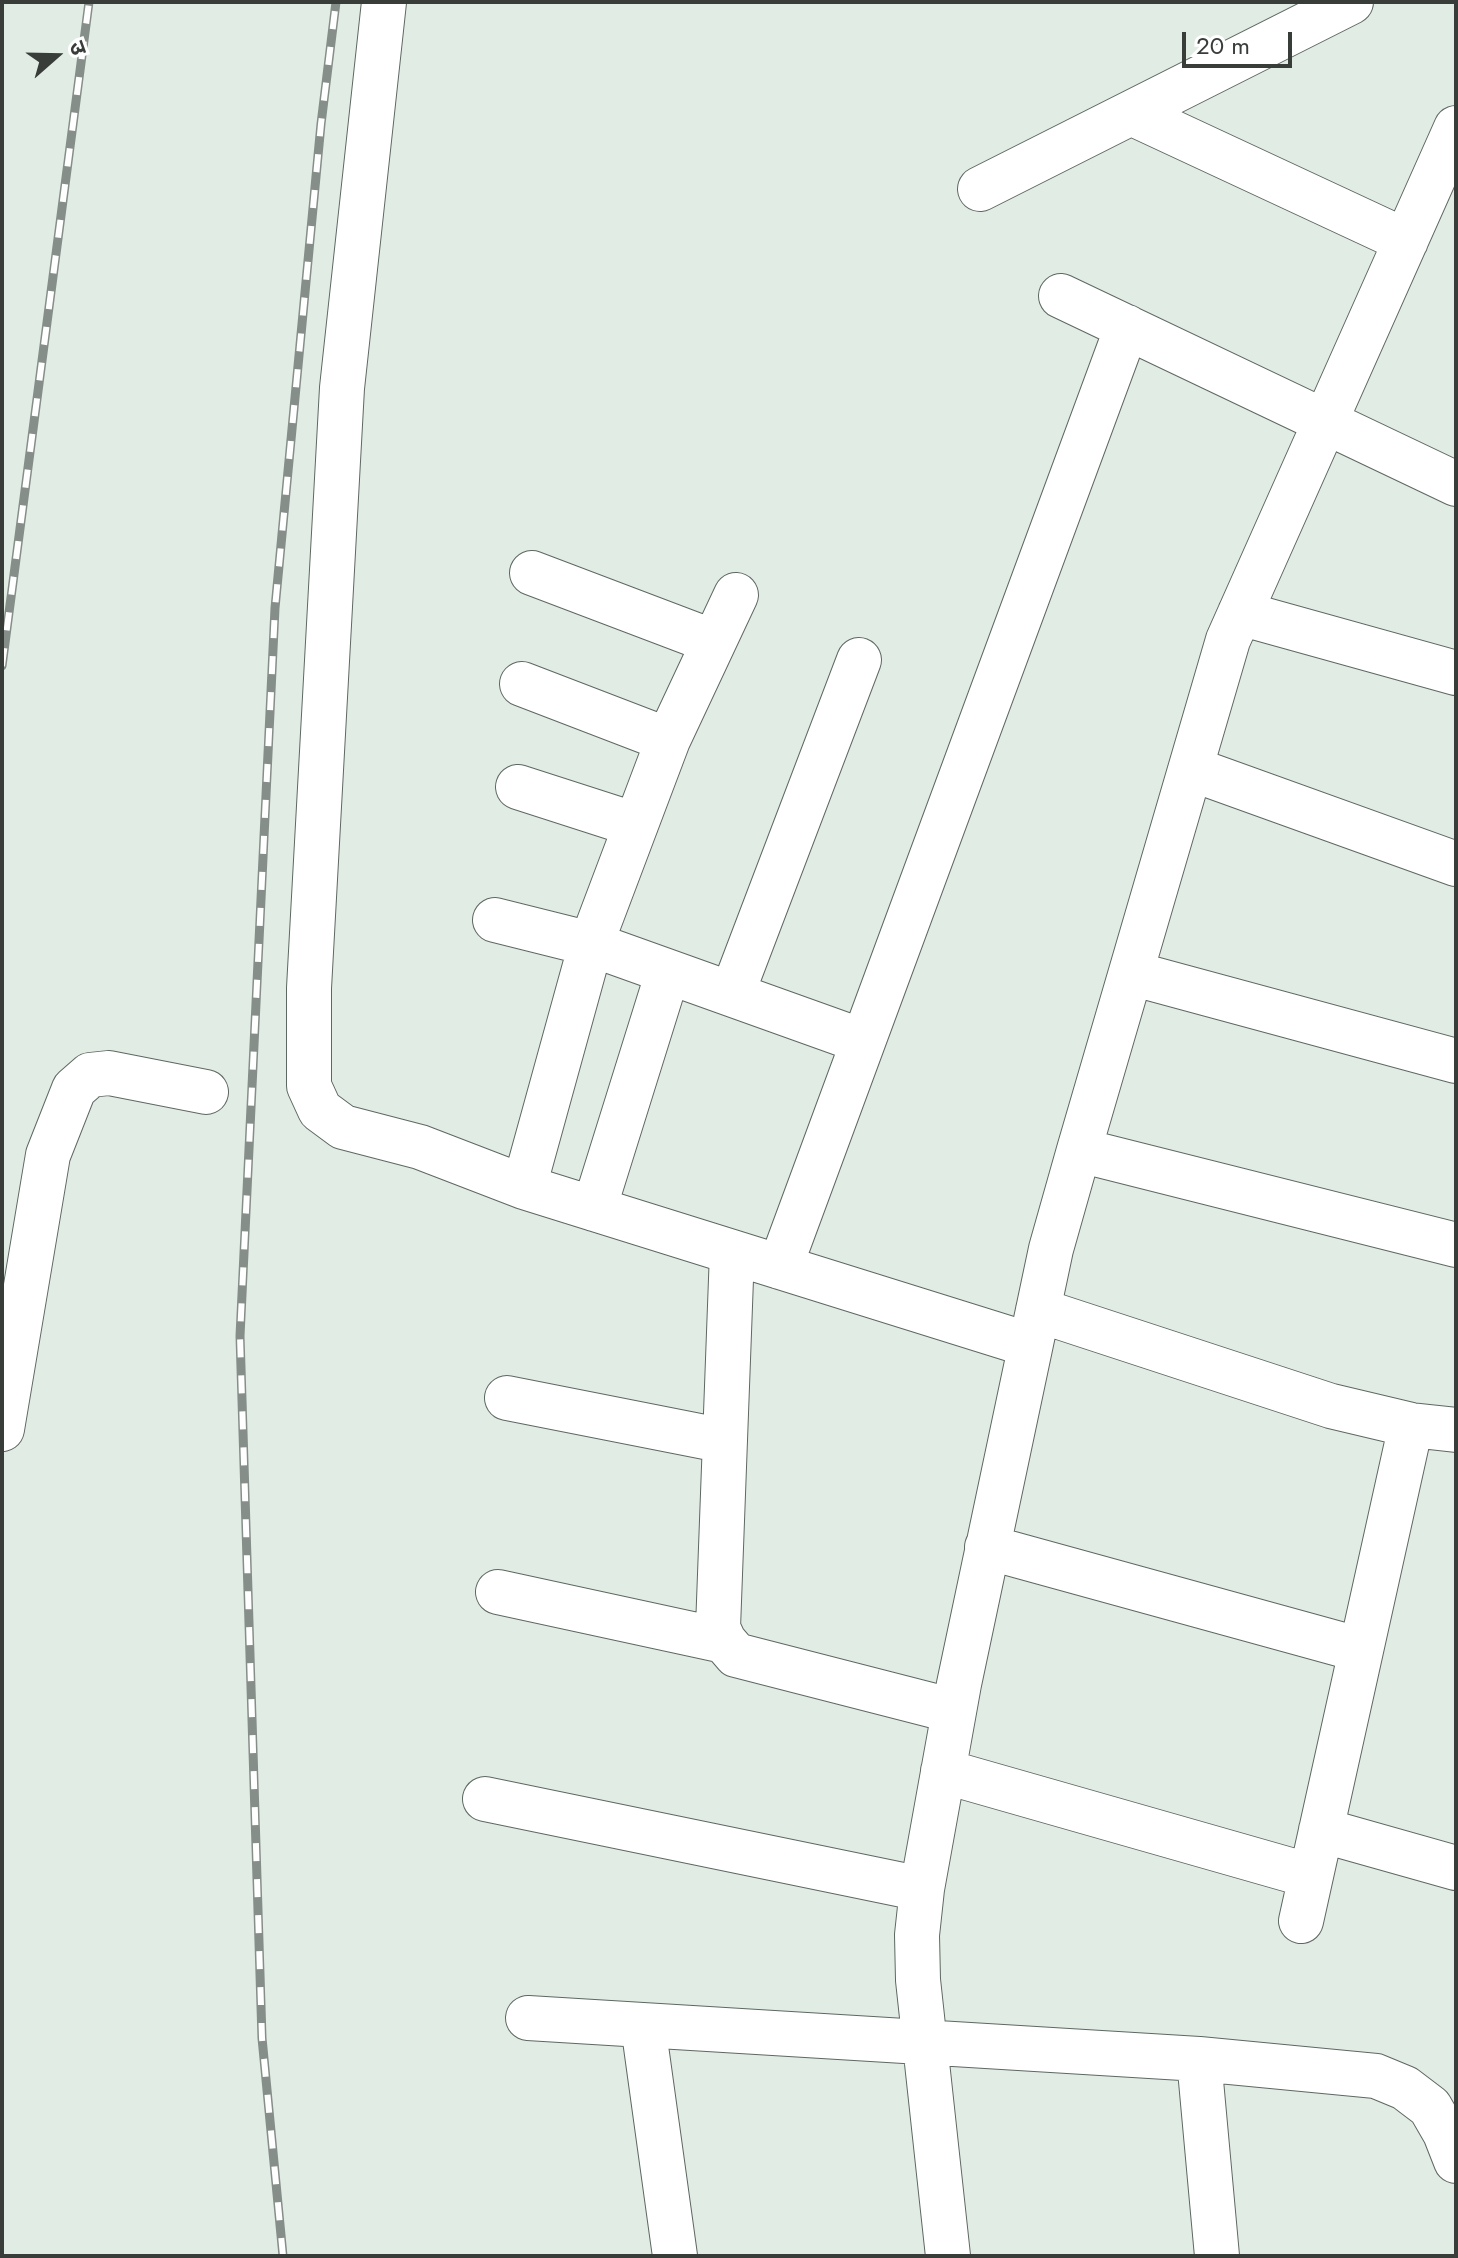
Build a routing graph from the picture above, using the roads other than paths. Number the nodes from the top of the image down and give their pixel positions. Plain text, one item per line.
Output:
1 (384, 2) edge
2 (1351, 2) edge
3 (1131, 113) junction
4 (1450, 156) edge
5 (980, 189) dead end
6 (1406, 241) junction
7 (1061, 296) dead end
8 (1127, 327) junction
9 (1326, 421) junction
10 (1456, 484) edge
11 (532, 573) dead end
12 (736, 595) dead end
13 (1240, 613) junction
14 (714, 642) junction
15 (859, 660) dead end
16 (1456, 673) edge
17 (522, 684) dead end
18 (668, 740) junction
19 (1192, 769) junction
20 (518, 787) dead end
21 (636, 825) junction
22 (1456, 864) edge
23 (495, 920) dead end
24 (591, 944) junction
25 (668, 972) junction
26 (1131, 973) junction
27 (732, 994) junction
28 (862, 1041) junction
29 (1456, 1061) edge
30 (206, 1092) dead end
31 (1079, 1150) junction
32 (524, 1187) junction
33 (594, 1209) junction
34 (1456, 1245) edge
35 (732, 1252) junction
36 (780, 1267) junction
37 (1034, 1328) junction
38 (507, 1398) dead end
39 (1411, 1425) junction
40 (2, 1429) edge
41 (1456, 1430) edge
42 (725, 1441) junction
43 (987, 1547) junction
44 (498, 1592) dead end
45 (724, 1641) junction
46 (1361, 1650) junction
47 (954, 1711) junction
48 (943, 1771) junction
49 (485, 1799) dead end
50 (1321, 1830) junction
51 (1456, 1868) edge
52 (1311, 1876) junction
53 (922, 1889) junction
54 (1301, 1921) dead end
55 (528, 2018) dead end
56 (643, 2025) junction
57 (925, 2041) junction
58 (1199, 2059) junction
59 (1456, 2161) edge
60 (675, 2256) edge
61 (948, 2256) edge
62 (1217, 2256) edge

1 - 32 street
2 - 3 street
3 - 5 street
3 - 6 street
4 - 6 street
6 - 9 street
7 - 8 street
8 - 9 street
8 - 28 street
9 - 10 street
9 - 13 street
11 - 14 street
12 - 14 street
13 - 16 street
13 - 19 street
14 - 18 street
15 - 27 street
17 - 18 street
18 - 21 street
19 - 22 street
19 - 26 street
20 - 21 street
21 - 24 street
23 - 24 street
24 - 25 street
24 - 32 street
25 - 27 street
25 - 33 street
26 - 29 street
26 - 31 street
27 - 28 street
28 - 36 street
30 - 40 street
31 - 34 street
31 - 37 street
32 - 33 street
33 - 35 street
35 - 36 street
35 - 42 street
36 - 37 street
37 - 39 street
37 - 43 street
38 - 42 street
39 - 41 street
39 - 46 street
42 - 45 street
43 - 46 street
43 - 47 street
44 - 45 street
45 - 47 street
46 - 50 street
47 - 48 street
48 - 52 street
48 - 53 street
49 - 53 street
50 - 51 street
50 - 52 street
52 - 54 street
53 - 57 street
55 - 56 street
56 - 57 street
56 - 60 street
57 - 58 street
57 - 61 street
58 - 59 street
58 - 62 street

